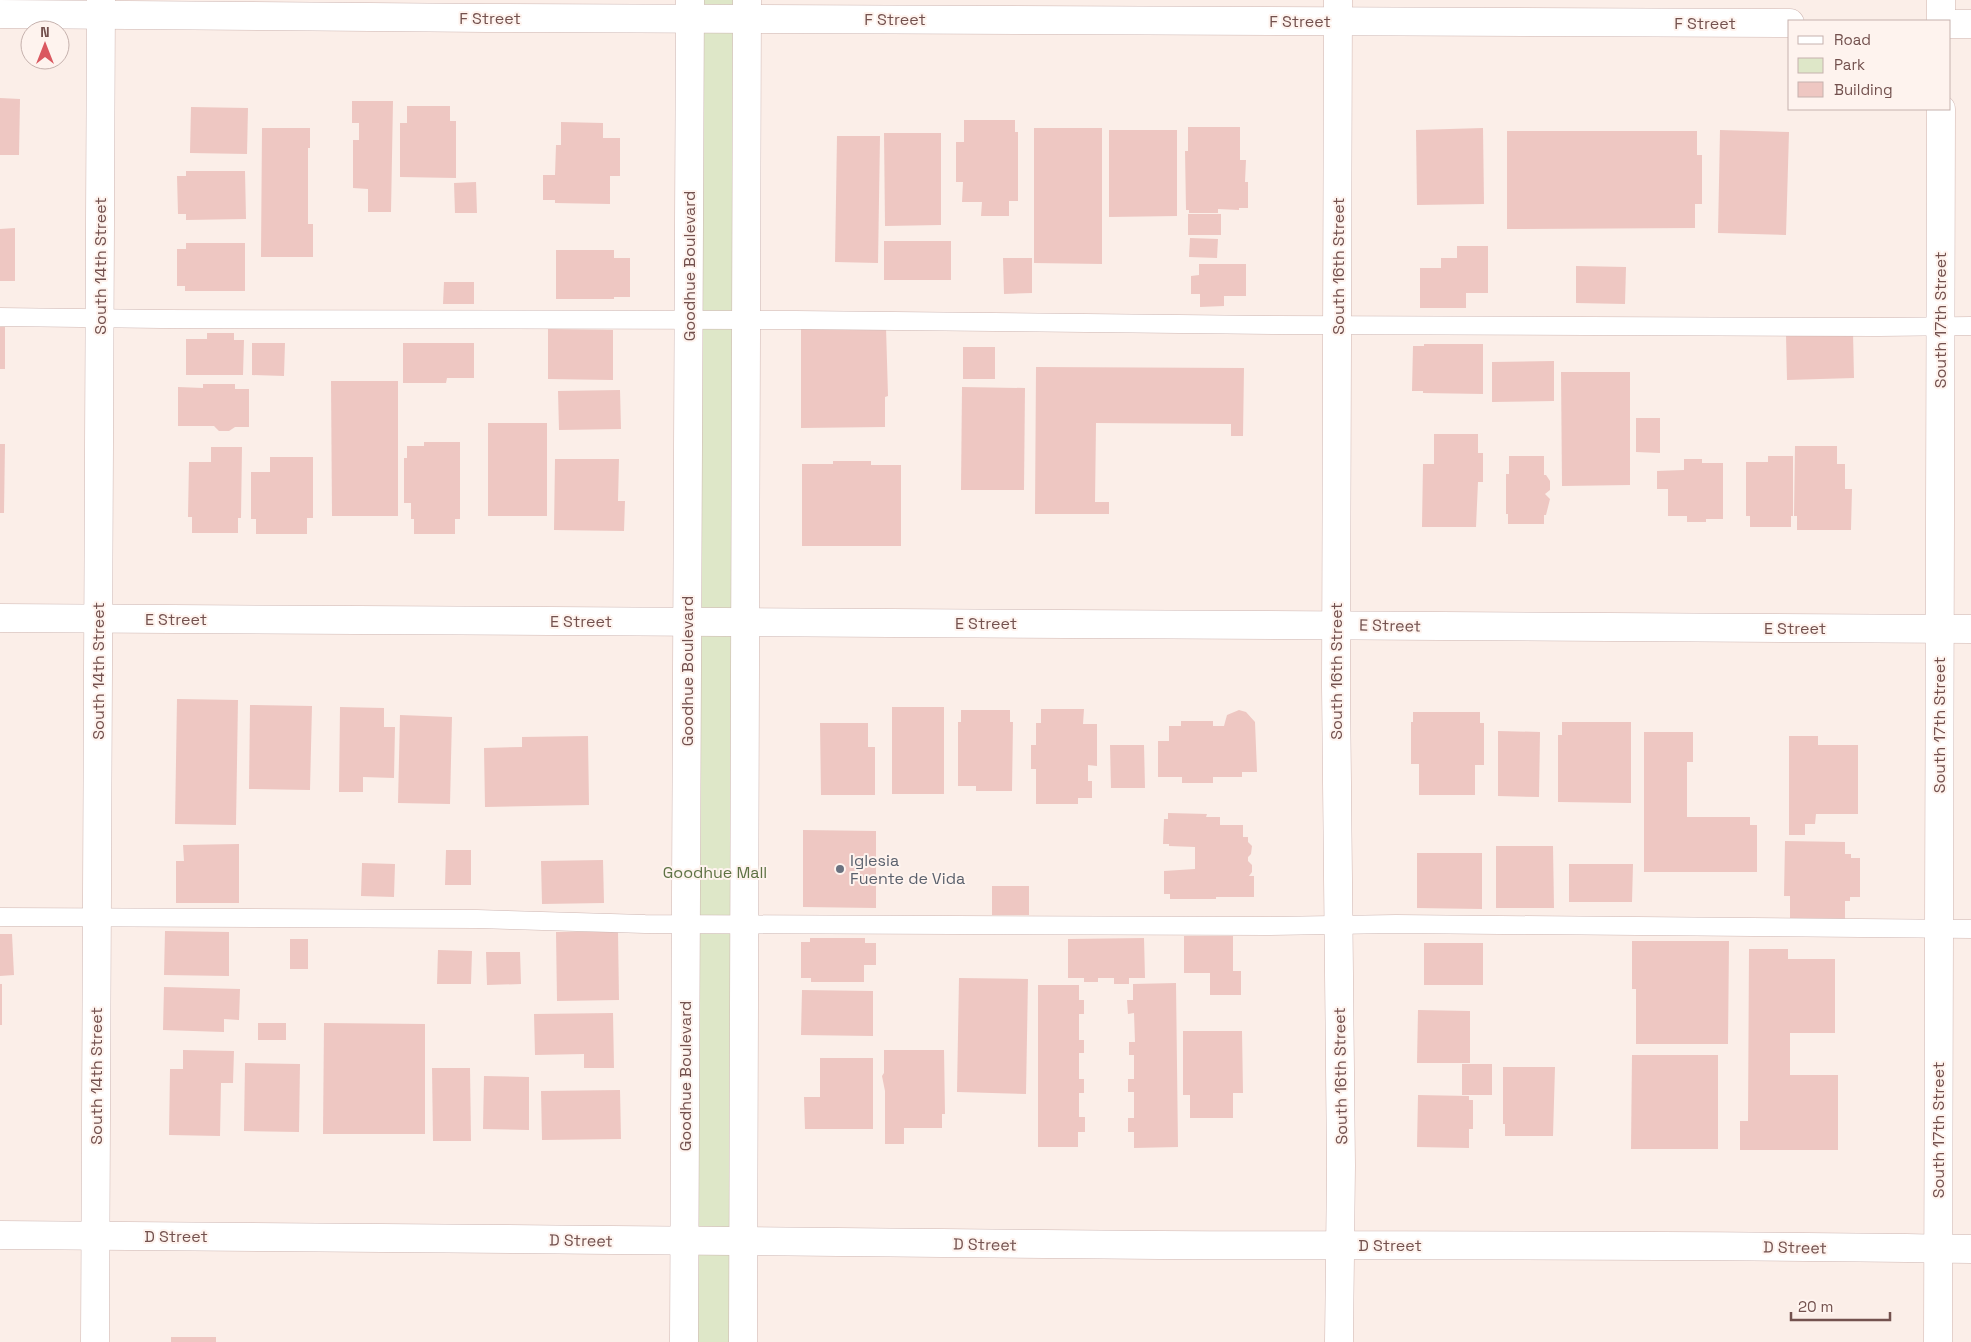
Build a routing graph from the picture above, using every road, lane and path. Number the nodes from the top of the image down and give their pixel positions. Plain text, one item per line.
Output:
1 (1941, 0) edge
2 (101, 8) edge
3 (690, 10) edge
4 (748, 10) edge
5 (1338, 10) edge
6 (0, 14) edge
7 (1941, 20) edge
8 (1788, 23) edge
9 (1951, 24) edge
10 (1971, 24) edge
11 (1941, 110) edge
12 (0, 317) edge
13 (99, 319) junction
14 (688, 320) junction
15 (746, 320) junction
16 (1338, 325) junction
17 (1940, 326) junction
18 (1971, 326) edge
19 (0, 618) edge
20 (98, 618) junction
21 (688, 622) junction
22 (746, 622) junction
23 (1336, 624) junction
24 (1939, 628) junction
25 (1971, 629) edge
26 (0, 917) edge
27 (96, 918) junction
28 (685, 924) junction
29 (744, 924) junction
30 (1338, 925) junction
31 (1938, 929) junction
32 (1971, 929) edge
33 (0, 1235) edge
34 (95, 1236) junction
35 (685, 1241) junction
36 (743, 1242) junction
37 (1340, 1245) junction
38 (1938, 1248) junction
39 (1971, 1249) edge
40 (95, 1342) edge
41 (684, 1342) edge
42 (743, 1342) edge
43 (1339, 1342) edge
44 (1938, 1342) edge

1 - 7 street
2 - 3 street, F Street
2 - 6 street, F Street
2 - 13 street, South 14th Street
3 - 4 street, F Street
3 - 14 street, Goodhue Boulevard
4 - 5 street, F Street
4 - 15 street
5 - 8 street, F Street
5 - 16 street, South 16th Street
9 - 10 street
11 - 17 street, South 17th Street
12 - 13 lane
13 - 14 lane
13 - 20 street, South 14th Street
14 - 15 lane
14 - 21 street, Goodhue Boulevard
15 - 16 lane
15 - 22 street
16 - 17 lane
16 - 23 street, South 16th Street
17 - 18 lane
17 - 24 street, South 17th Street
19 - 20 street, E Street
20 - 21 street, E Street
20 - 27 street, South 14th Street
21 - 22 street, E Street
21 - 28 street, Goodhue Boulevard
22 - 23 street, E Street
22 - 29 street
23 - 24 street, E Street
23 - 30 street, South 16th Street
24 - 25 street, E Street
24 - 31 street, South 17th Street
26 - 27 lane
27 - 28 lane
27 - 34 street, South 14th Street
28 - 29 lane
28 - 35 street, Goodhue Boulevard
29 - 30 lane
29 - 36 street
30 - 31 lane
30 - 37 street, South 16th Street
31 - 32 lane
31 - 38 street, South 17th Street
33 - 34 street, D Street
34 - 35 street, D Street
34 - 40 street, South 14th Street
35 - 36 street, D Street
35 - 41 street, Goodhue Boulevard
36 - 37 street, D Street
36 - 42 street
37 - 38 street, D Street
37 - 43 street, South 16th Street
38 - 39 street, D Street
38 - 44 street, South 17th Street

